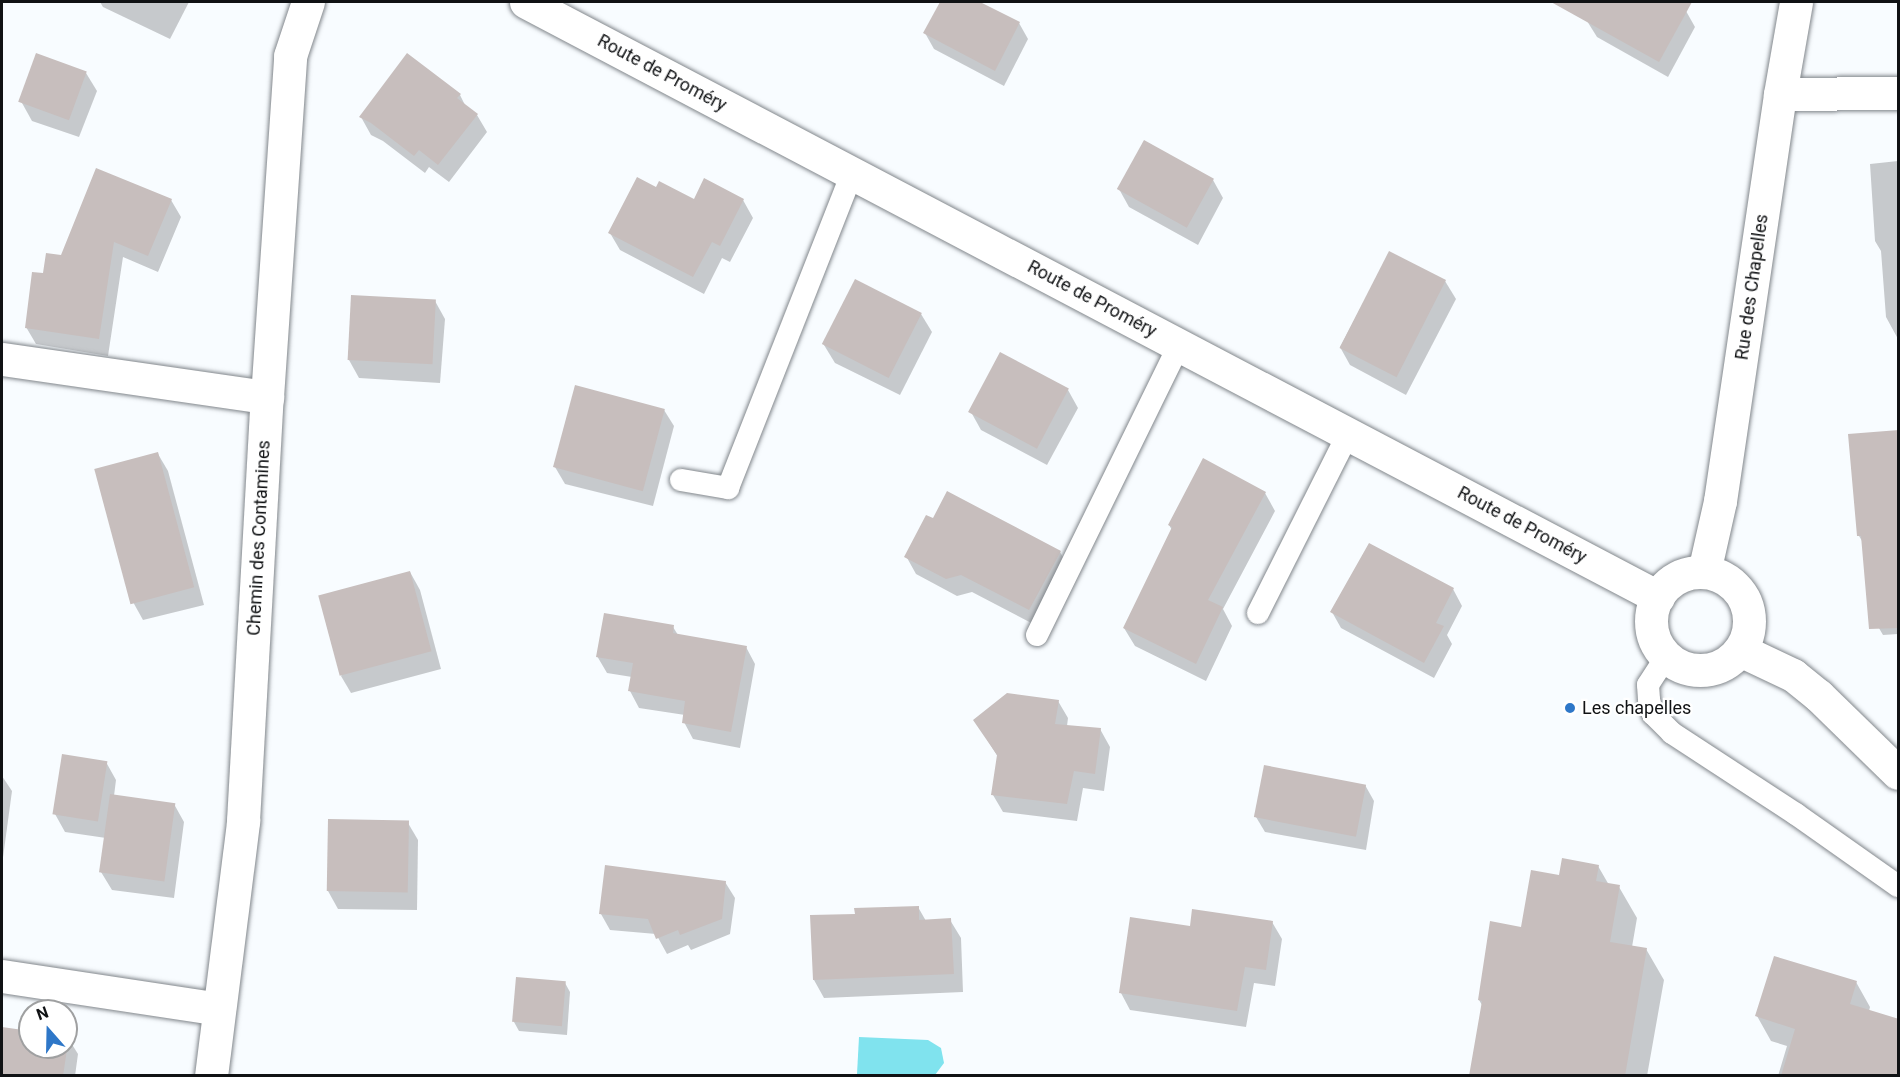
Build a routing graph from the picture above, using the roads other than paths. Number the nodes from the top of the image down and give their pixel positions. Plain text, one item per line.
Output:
1 (308, 2) edge
2 (526, 2) edge
3 (1797, 2) edge
4 (1899, 93) edge
5 (1780, 94) junction
6 (852, 173) junction
7 (1179, 345) junction
8 (2, 359) edge
9 (267, 397) junction
10 (1348, 434) junction
11 (681, 480) dead end
12 (1704, 572) junction
13 (1658, 597) junction
14 (1258, 613) dead end
15 (1037, 635) dead end
16 (1740, 650) junction
17 (1666, 657) junction
18 (1899, 773) edge
19 (1899, 886) edge
20 (2, 976) edge
21 (219, 1009) junction
22 (211, 1076) edge

1 - 9 street, Chemin des Contamines
2 - 6 street, Route de Proméry
3 - 5 street, Rue des Chapelles
4 - 5 street
5 - 12 street, Rue des Chapelles
6 - 7 street, Route de Proméry
6 - 11 lane
7 - 10 street, Route de Proméry
7 - 15 lane
8 - 9 street
9 - 21 street, Chemin des Contamines
10 - 13 street, Route de Proméry
10 - 14 lane
12 - 13 street
12 - 16 street
13 - 17 street
16 - 17 street
16 - 18 street
17 - 19 lane
20 - 21 street
21 - 22 street, Chemin des Contamines

